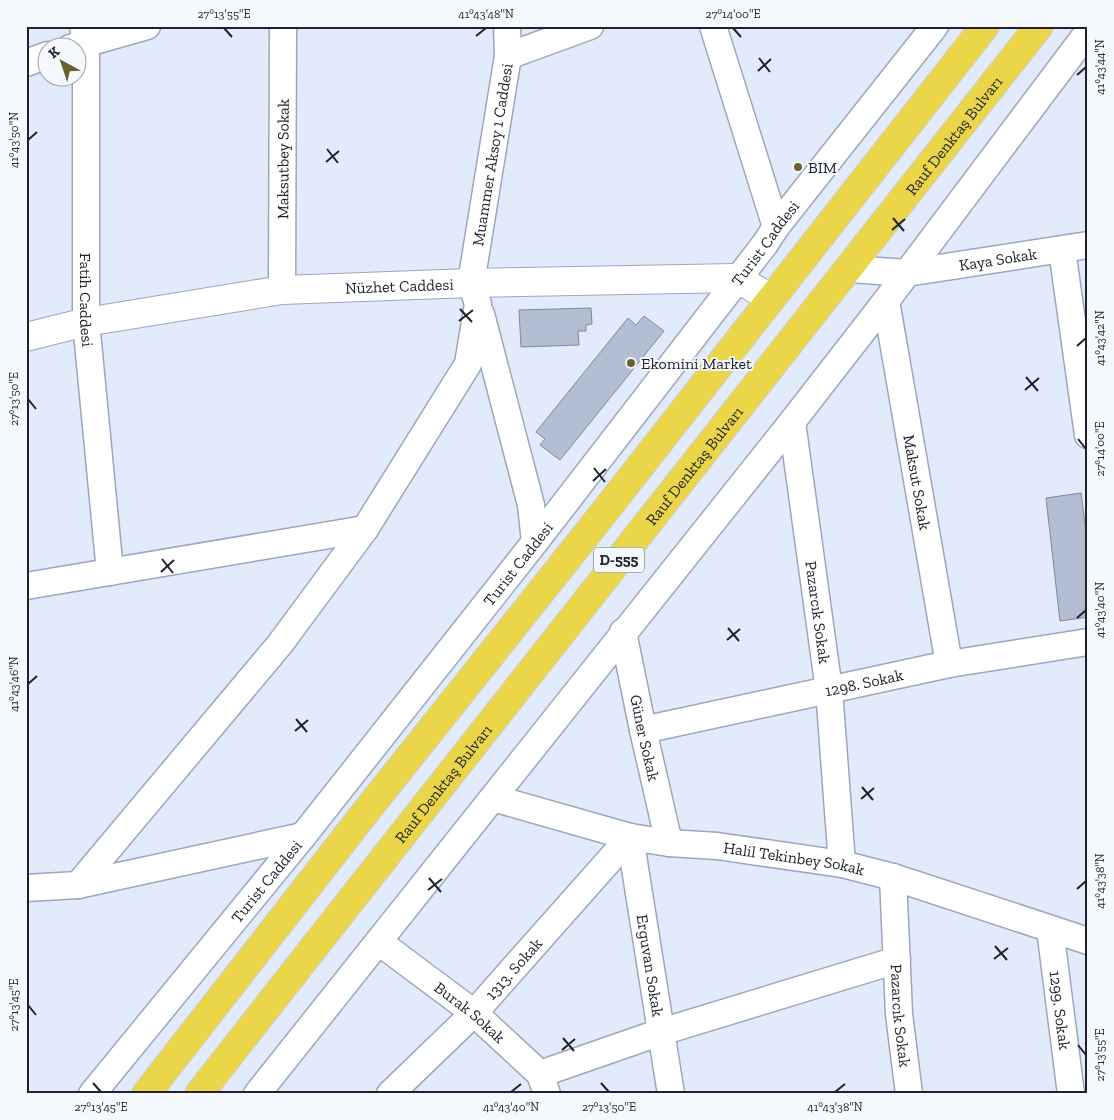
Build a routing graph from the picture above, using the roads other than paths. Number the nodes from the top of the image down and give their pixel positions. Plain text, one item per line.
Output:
1 (147, 26) edge
2 (283, 26) edge
3 (507, 26) edge
4 (590, 26) edge
5 (713, 26) edge
6 (934, 26) edge
7 (984, 26) edge
8 (1039, 26) edge
9 (1087, 33) edge
10 (85, 38) edge
11 (508, 56) junction
12 (38, 59) edge
13 (26, 63) edge
14 (81, 88) edge
15 (776, 227) junction
16 (1088, 245) edge
17 (1062, 250) junction
18 (850, 269) junction
19 (907, 273) junction
20 (737, 278) junction
21 (282, 290) junction
22 (475, 294) junction
23 (770, 298) junction
24 (886, 301) junction
25 (86, 322) junction
26 (26, 337) edge
27 (792, 422) junction
28 (1088, 435) edge
29 (365, 529) junction
30 (535, 542) junction
31 (110, 572) junction
32 (26, 586) edge
33 (623, 632) junction
34 (1088, 642) edge
35 (949, 664) junction
36 (829, 690) junction
37 (643, 730) junction
38 (493, 798) junction
39 (303, 836) junction
40 (630, 837) junction
41 (670, 843) junction
42 (842, 864) junction
43 (893, 877) junction
44 (78, 885) junction
45 (29, 891) edge
46 (1050, 928) junction
47 (1088, 941) edge
48 (379, 942) junction
49 (896, 960) junction
50 (474, 1013) junction
51 (660, 1032) junction
52 (544, 1084) edge
53 (92, 1094) edge
54 (146, 1094) edge
55 (199, 1094) edge
56 (257, 1094) edge
57 (390, 1094) edge
58 (671, 1094) edge
59 (909, 1094) edge
60 (1070, 1094) edge

1 - 10 street
2 - 21 street, Maksutbey Sokak
3 - 11 street, Muammer Aksoy 1 Caddesi
4 - 11 street
5 - 15 street
6 - 15 street, Turist Caddesi
7 - 23 highway, D-555
8 - 18 highway, Rauf Denktaş Bulvarı / D-555
9 - 19 street
11 - 22 street, Muammer Aksoy 1 Caddesi
12 - 13 street
14 - 25 street, Fatih Caddesi
15 - 20 street, Turist Caddesi
16 - 17 street, Kaya Sokak
17 - 19 street, Kaya Sokak
17 - 28 street
18 - 19 street, Kaya Sokak
18 - 55 highway, Rauf Denktaş Bulvarı / D-555
19 - 24 street
20 - 22 street, Nüzhet Caddesi
20 - 23 street
20 - 30 street, Turist Caddesi
21 - 22 street, Nüzhet Caddesi
21 - 25 street, Nüzhet Caddesi
22 - 29 street, Muammer Aksoy 1 Caddesi
22 - 30 street
23 - 54 highway, D-555
24 - 27 street
24 - 35 street, Maksut Sokak
25 - 26 street, Nüzhet Caddesi
25 - 31 street, Fatih Caddesi
27 - 33 street
27 - 36 street, Pazarcık Sokak
29 - 31 street
29 - 44 street, Muammer Aksoy 1 Caddesi
30 - 39 street, Turist Caddesi
31 - 32 street
33 - 37 street, Güner Sokak
33 - 38 street
34 - 35 street, 1298. Sokak
35 - 36 street, 1298. Sokak
36 - 37 street, 1298. Sokak
36 - 42 street, Pazarcık Sokak
37 - 41 street, Güner Sokak
38 - 40 street, Halil Tekinbey Sokak
38 - 48 street
39 - 44 street
39 - 53 street, Turist Caddesi
40 - 41 street, Halil Tekinbey Sokak
40 - 50 street, 1313. Sokak
40 - 51 street, Erguvan Sokak
41 - 42 street, Halil Tekinbey Sokak
42 - 43 street, Halil Tekinbey Sokak
43 - 46 street, Halil Tekinbey Sokak
43 - 49 street, Pazarcık Sokak
44 - 45 street
46 - 47 street, Halil Tekinbey Sokak
46 - 60 street, 1299. Sokak
48 - 50 street, Burak Sokak
48 - 56 street
49 - 51 street
49 - 59 street, Pazarcık Sokak
50 - 52 street, Burak Sokak
50 - 57 street, 1313. Sokak
51 - 52 street
51 - 58 street, Erguvan Sokak

